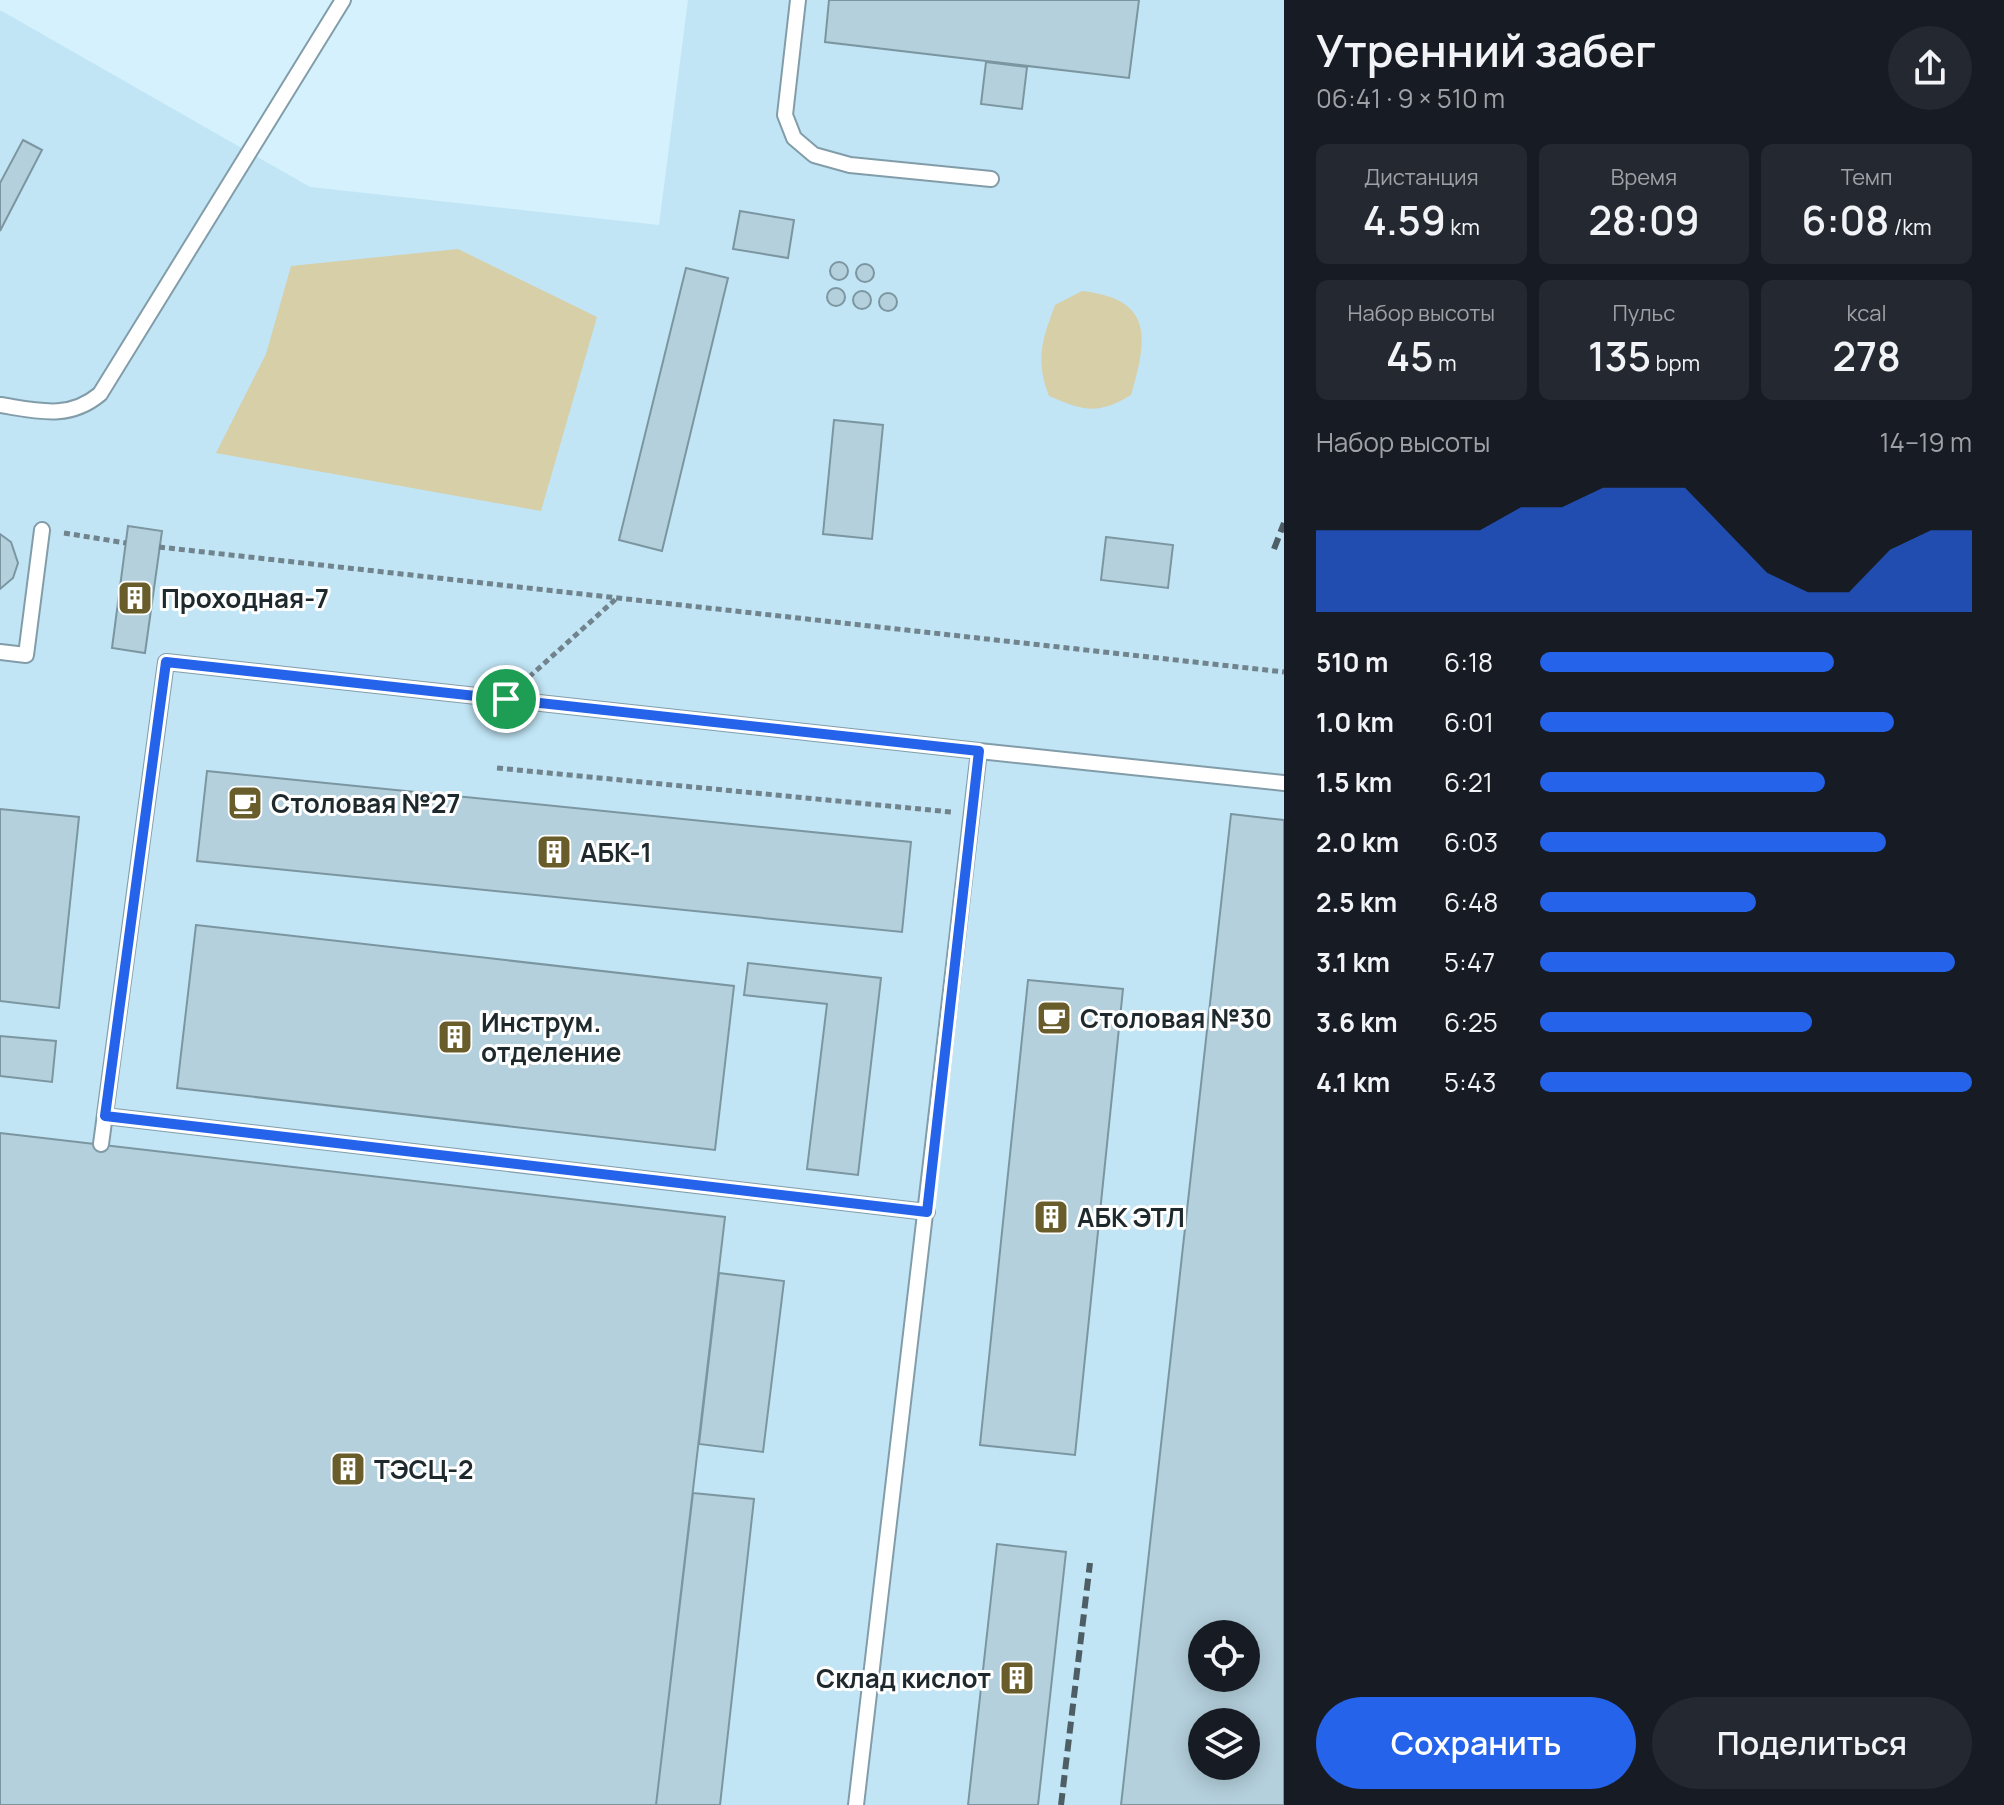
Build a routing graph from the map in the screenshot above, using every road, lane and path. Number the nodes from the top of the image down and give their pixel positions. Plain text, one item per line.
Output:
1 (343, 0) edge
2 (798, 0) edge
3 (991, 179) dead end
4 (0, 405) edge
5 (42, 530) joint
6 (126, 543) dead end
7 (159, 547) dead end
8 (618, 597) junction
9 (0, 652) edge
10 (1284, 672) edge
11 (506, 699) junction
12 (979, 751) junction
13 (497, 768) dead end
14 (1284, 783) edge
15 (972, 814) junction
16 (105, 1116) junction
17 (101, 1144) dead end
18 (927, 1212) junction
19 (856, 1805) edge

1 - 4 lane
2 - 3 lane
5 - 6 path
5 - 9 lane
7 - 8 path
8 - 10 path
8 - 11 path
11 - 12 lane
11 - 16 lane
12 - 14 lane
12 - 15 lane
13 - 15 path
15 - 18 lane
16 - 17 lane
16 - 18 lane
18 - 19 lane

